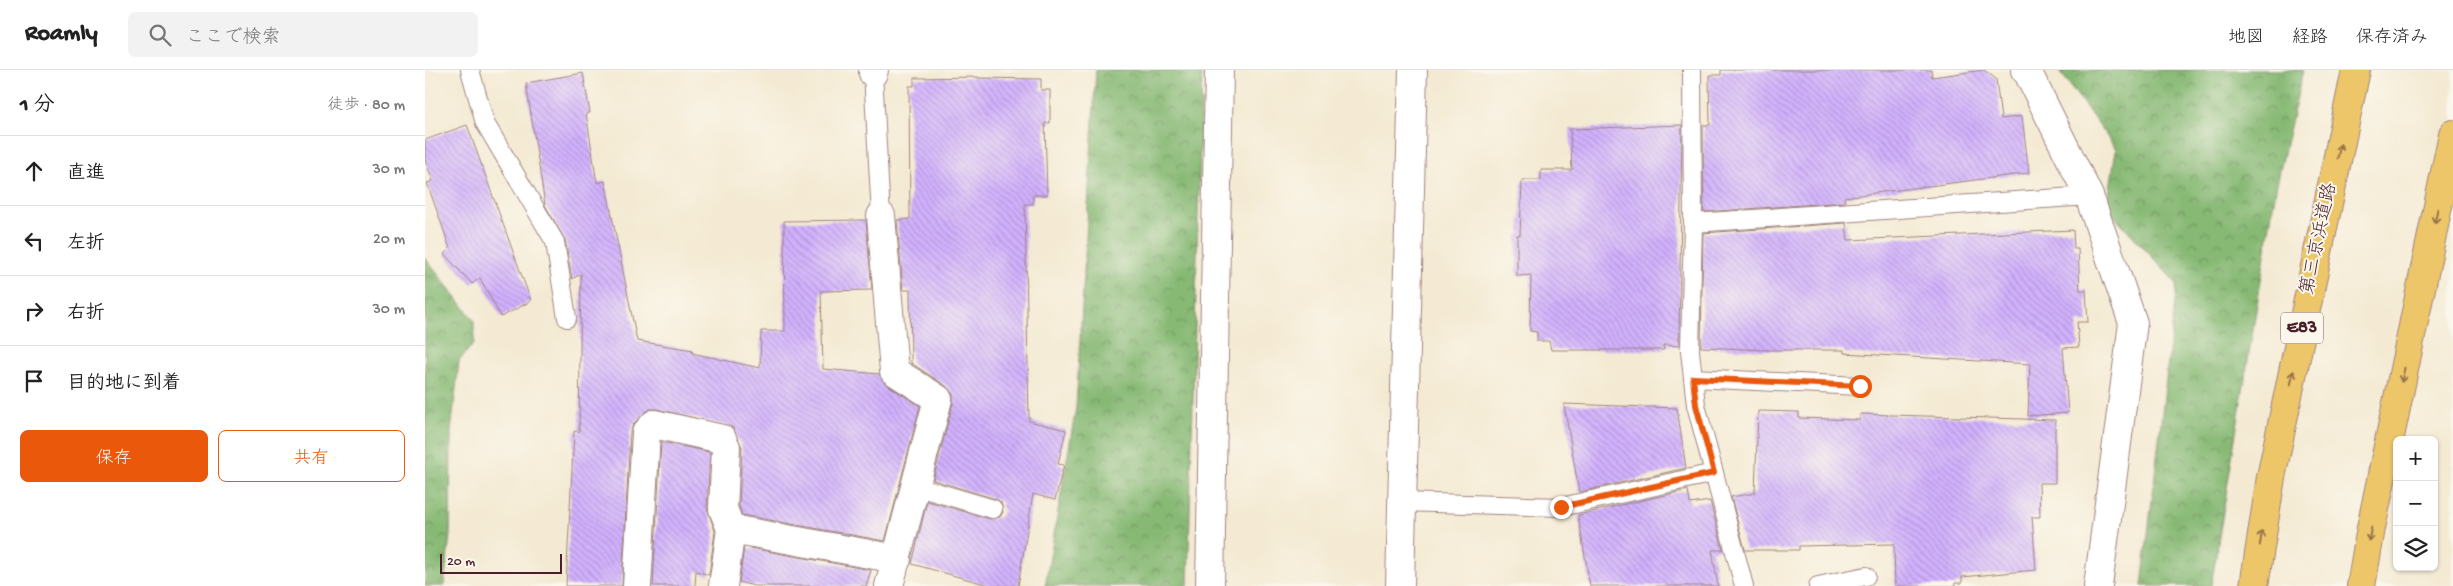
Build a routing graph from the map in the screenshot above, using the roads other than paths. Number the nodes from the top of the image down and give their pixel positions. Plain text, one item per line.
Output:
1 (470, 70) edge
2 (1219, 70) edge
3 (1413, 70) edge
4 (1692, 70) edge
5 (2025, 70) edge
6 (2356, 70) edge
7 (873, 72) edge
8 (2453, 134) edge
9 (2089, 196) junction
10 (881, 216) joint
11 (1693, 223) junction
12 (567, 318) dead end
13 (1693, 378) junction
14 (1860, 386) dead end
15 (1714, 473) junction
16 (915, 486) junction
17 (1401, 502) junction
18 (993, 509) dead end
19 (731, 529) junction
20 (897, 559) junction
21 (1866, 576) dead end
22 (637, 586) edge
23 (723, 586) edge
24 (889, 586) edge
25 (1210, 586) edge
26 (1400, 586) edge
27 (1744, 586) edge
28 (1818, 586) edge
29 (2099, 586) edge
30 (2253, 586) edge
31 (2361, 586) edge

1 - 12 lane
2 - 25 street
3 - 17 street
4 - 11 lane
5 - 9 street
30 -> 6 highway, 第三京浜道路 / E83
7 - 10 lane
8 -> 31 highway
9 - 11 lane
9 - 29 street
10 - 16 street
11 - 13 lane
13 - 14 lane
13 - 15 lane
15 - 17 lane
15 - 27 lane
16 - 18 lane
16 - 20 street
17 - 26 street
19 - 20 street
19 - 22 street
19 - 23 street
20 - 24 street
21 - 28 lane

